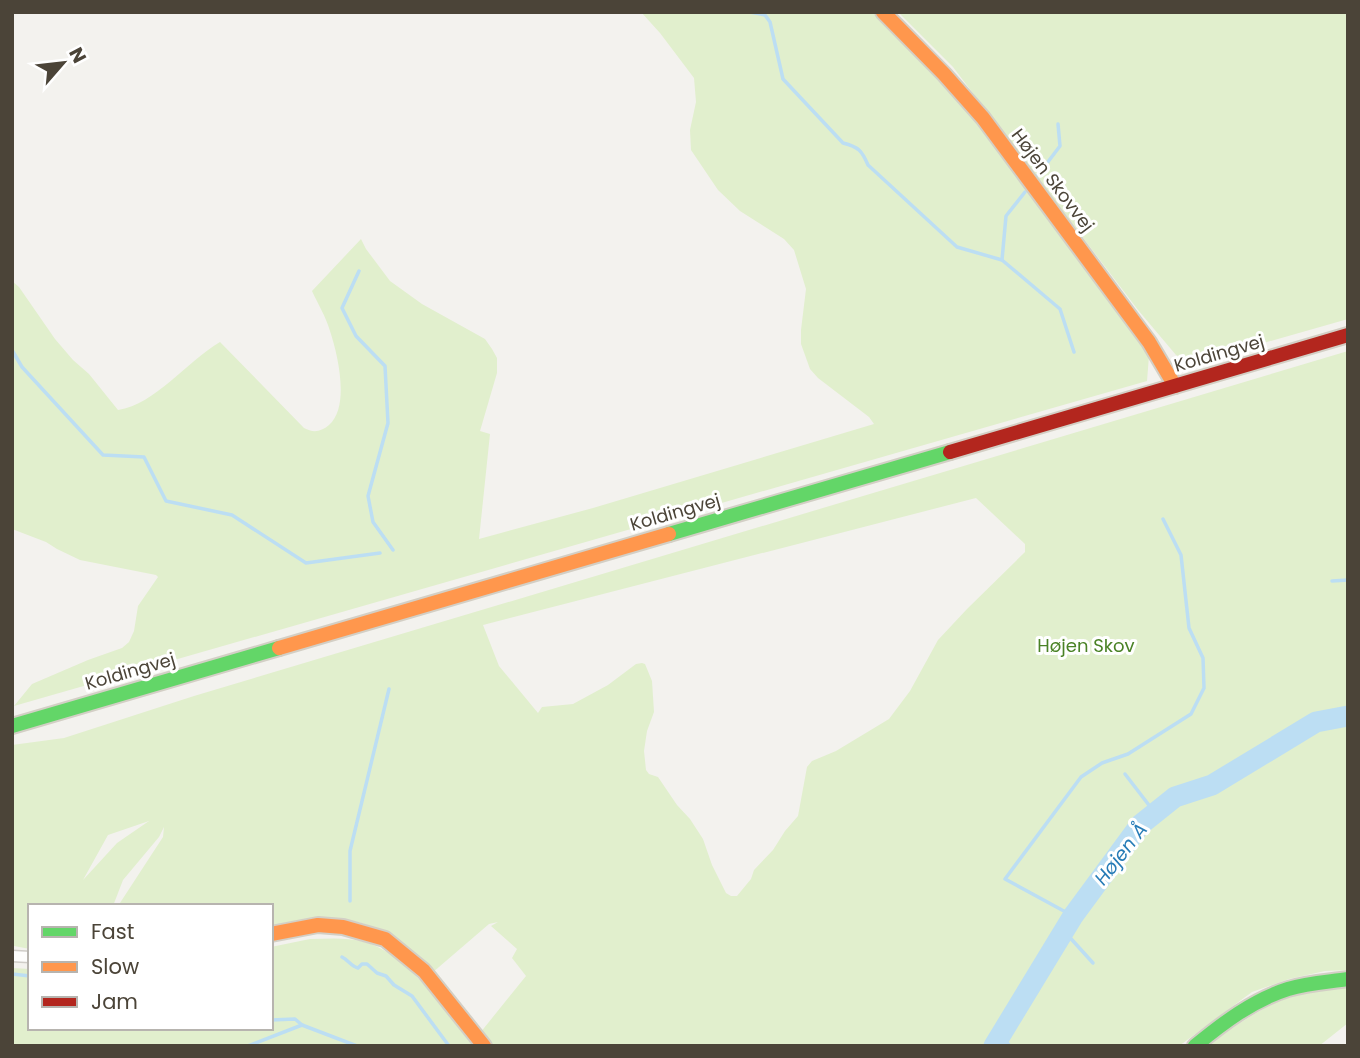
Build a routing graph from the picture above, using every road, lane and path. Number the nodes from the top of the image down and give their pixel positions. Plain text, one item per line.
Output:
1 (883, 12) edge
2 (1348, 335) edge
3 (1175, 386) junction
4 (12, 726) edge
5 (273, 934) edge
6 (1348, 979) edge
7 (484, 1046) edge
8 (1195, 1046) edge

1 - 3 main road, Højen Skovvej
2 - 3 main road, Koldingvej
3 - 4 main road, Koldingvej
5 - 7 main road
6 - 8 main road

